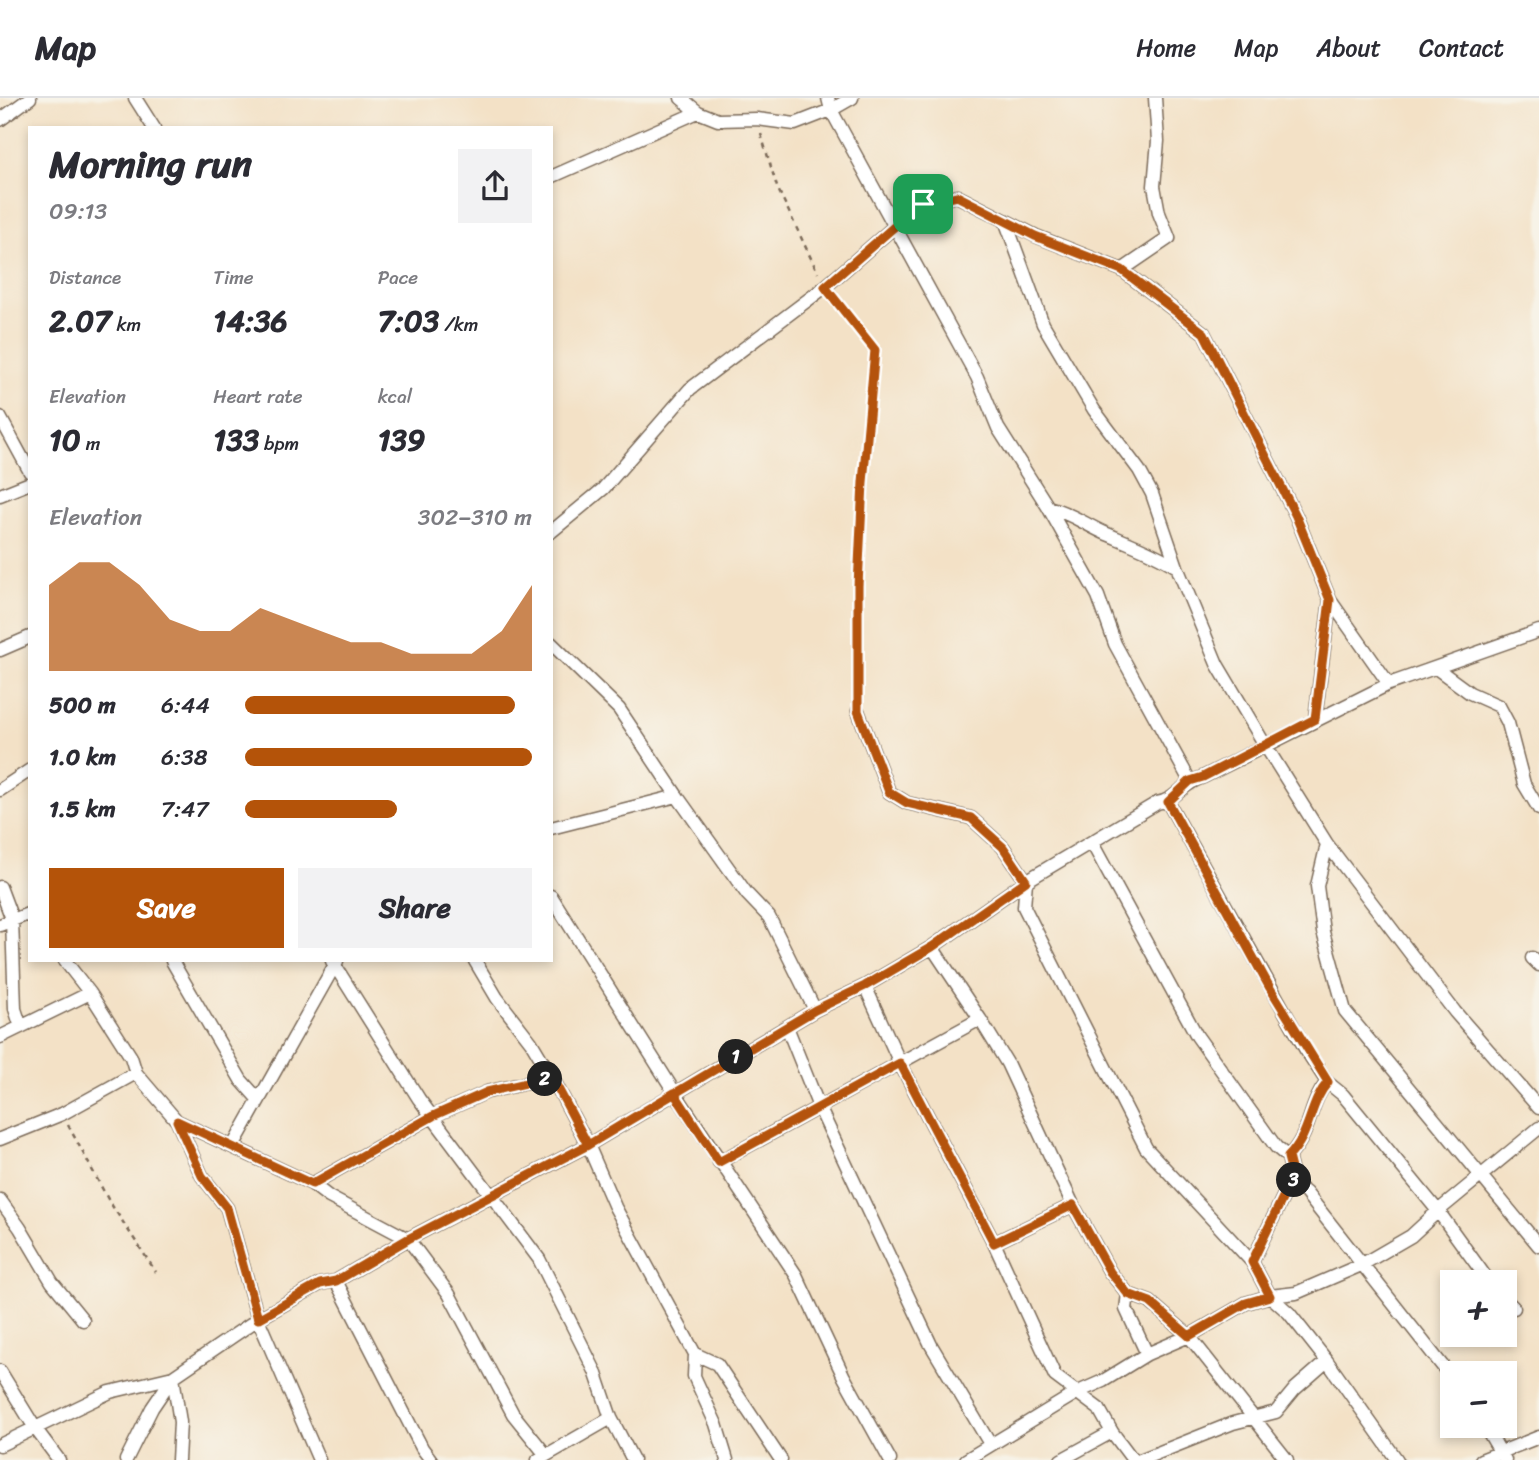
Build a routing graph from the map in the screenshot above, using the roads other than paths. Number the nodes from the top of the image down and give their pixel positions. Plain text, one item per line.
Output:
1 (30, 98) edge
2 (135, 98) edge
3 (681, 98) edge
4 (852, 98) edge
5 (1155, 98) edge
6 (830, 104) edge
7 (698, 112) junction
8 (0, 120) edge
9 (153, 126) edge
10 (553, 176) edge
11 (1005, 219) junction
12 (895, 226) junction
13 (1122, 270) junction
14 (0, 417) edge
15 (28, 467) edge
16 (28, 484) edge
17 (0, 495) edge
18 (1048, 507) junction
19 (553, 530) edge
20 (1177, 567) junction
21 (1330, 600) junction
22 (1539, 631) edge
23 (28, 637) edge
24 (553, 645) edge
25 (0, 650) edge
26 (1436, 668) junction
27 (1389, 684) junction
28 (858, 711) road end
29 (1315, 719) junction
30 (1265, 746) junction
31 (28, 771) edge
32 (1190, 781) junction
33 (0, 790) edge
34 (677, 796) junction
35 (1168, 802) junction
36 (1539, 809) edge
37 (553, 827) edge
38 (1092, 843) junction
39 (1327, 844) junction
40 (1026, 881) junction
41 (0, 887) edge
42 (553, 899) edge
43 (28, 914) edge
44 (12, 919) junction
45 (0, 925) edge
46 (932, 947) junction
47 (66, 962) edge
48 (173, 962) edge
49 (335, 962) edge
50 (476, 962) edge
51 (865, 986) junction
52 (90, 993) junction
53 (815, 1010) junction
54 (980, 1019) junction
55 (20, 1027) junction
56 (787, 1027) junction
57 (0, 1037) edge
58 (900, 1063) junction
59 (136, 1073) junction
60 (552, 1077) junction
61 (1328, 1082) junction
62 (674, 1093) junction
63 (258, 1100) junction
64 (819, 1107) junction
65 (1539, 1108) edge
66 (433, 1116) junction
67 (177, 1121) junction
68 (1539, 1128) edge
69 (0, 1139) edge
70 (588, 1145) junction
71 (233, 1146) junction
72 (1288, 1157) junction
73 (719, 1162) junction
74 (1480, 1176) junction
75 (312, 1184) junction
76 (1295, 1184) junction
77 (491, 1194) junction
78 (0, 1200) edge
79 (1073, 1205) junction
80 (1438, 1211) junction
81 (408, 1239) junction
82 (994, 1243) junction
83 (1539, 1246) edge
84 (1252, 1262) junction
85 (1361, 1265) junction
86 (1481, 1270) edge
87 (336, 1281) junction
88 (1128, 1294) junction
89 (1270, 1296) junction
90 (258, 1319) junction
91 (83, 1320) dead end
92 (1189, 1336) junction
93 (695, 1354) junction
94 (1147, 1354) junction
95 (1327, 1361) junction
96 (1440, 1363) edge
97 (0, 1371) edge
98 (173, 1377) junction
99 (1078, 1392) junction
100 (611, 1418) junction
101 (1256, 1419) junction
102 (36, 1429) junction
103 (1112, 1432) junction
104 (1539, 1437) edge
105 (1492, 1438) edge
106 (990, 1444) junction
107 (0, 1445) edge
108 (1503, 1456) edge
109 (542, 1458) edge
110 (59, 1460) edge
111 (127, 1460) edge
112 (178, 1460) edge
113 (319, 1460) edge
114 (431, 1460) edge
115 (633, 1460) edge
116 (727, 1460) edge
117 (781, 1460) edge
118 (890, 1460) edge
119 (966, 1460) edge
120 (1061, 1460) edge
121 (1133, 1460) edge
122 (1140, 1460) edge
123 (1287, 1460) edge
124 (1397, 1460) edge
125 (1481, 1460) edge

1 - 8 street
2 - 9 street
3 - 7 street
4 - 6 street
5 - 13 street
6 - 7 street
6 - 12 street
7 - 10 street
11 - 12 street
11 - 13 street
11 - 20 street
12 - 18 street
12 - 19 street
13 - 21 street
14 - 15 street
16 - 17 street
18 - 20 street
18 - 32 street
20 - 30 street
21 - 27 street
21 - 29 street
22 - 26 street
23 - 25 street
24 - 34 street
26 - 27 street
26 - 36 street
27 - 29 street
28 - 40 street
29 - 30 street
30 - 32 street
30 - 39 street
31 - 33 street
32 - 35 street
34 - 37 street
34 - 53 street
35 - 38 street
35 - 61 street
38 - 40 street
38 - 72 street
39 - 65 street
39 - 74 street
40 - 46 street
40 - 84 street
41 - 44 street
42 - 62 street
43 - 44 street
44 - 45 street
44 - 55 street
46 - 51 street
46 - 54 street
47 - 52 street
48 - 63 street
49 - 63 street
49 - 66 street
50 - 60 street
51 - 53 street
51 - 58 street
52 - 55 street
52 - 59 street
53 - 56 street
54 - 58 street
54 - 79 street
55 - 57 street
56 - 62 street
56 - 64 street
58 - 64 street
58 - 82 street
59 - 67 street
59 - 69 street
60 - 66 street
60 - 70 street
61 - 72 street
61 - 80 street
62 - 70 street
62 - 73 street
63 - 71 street
64 - 73 street
64 - 106 street
66 - 75 street
66 - 77 street
67 - 71 street
67 - 90 street
68 - 74 street
70 - 77 street
70 - 93 street
71 - 75 street
72 - 76 street
73 - 118 street
74 - 80 street
74 - 83 street
75 - 81 street
76 - 84 street
76 - 85 street
77 - 81 street
77 - 100 street
78 - 91 street
79 - 82 street
79 - 88 street
80 - 85 street
80 - 86 street
81 - 87 street
81 - 109 street
82 - 99 street
84 - 89 street
85 - 89 street
85 - 96 street
87 - 90 street
87 - 114 street
88 - 92 street
88 - 94 street
89 - 92 street
89 - 95 street
90 - 98 street
90 - 113 street
92 - 94 street
92 - 101 street
93 - 116 street
93 - 117 street
94 - 99 street
95 - 101 street
95 - 124 street
97 - 102 street
98 - 102 street
98 - 111 street
98 - 112 street
99 - 103 street
99 - 106 street
100 - 109 street
100 - 115 street
101 - 122 street
101 - 123 street
102 - 107 street
102 - 110 street
103 - 120 street
103 - 121 street
104 - 108 street
105 - 108 street
106 - 119 street
108 - 125 street

